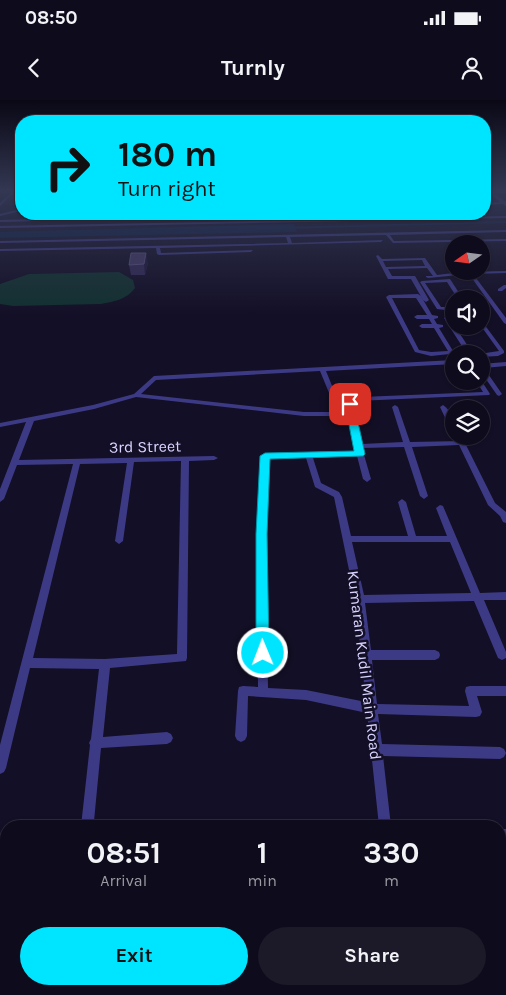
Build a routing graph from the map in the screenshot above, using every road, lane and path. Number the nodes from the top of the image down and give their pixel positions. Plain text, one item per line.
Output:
1 (476, 232) edge
2 (388, 234) junction
3 (288, 236) junction
4 (322, 236) junction
5 (506, 240) edge
6 (381, 241) dead end
7 (0, 242) edge
8 (325, 243) junction
9 (273, 244) junction
10 (303, 244) junction
11 (259, 245) junction
12 (158, 246) junction
13 (288, 246) junction
14 (0, 250) edge
15 (252, 251) dead end
16 (260, 252) dead end
17 (307, 252) dead end
18 (328, 252) dead end
19 (274, 253) dead end
20 (429, 266) junction
21 (385, 268) junction
22 (490, 272) edge
23 (506, 272) edge
24 (445, 275) edge
25 (436, 276) junction
26 (414, 280) junction
27 (475, 280) edge
28 (422, 282) junction
29 (506, 286) edge
30 (455, 290) edge
31 (500, 290) dead end
32 (421, 296) junction
33 (430, 307) junction
34 (438, 307) junction
35 (445, 309) edge
36 (417, 317) dead end
37 (434, 317) junction
38 (445, 318) edge
39 (506, 320) edge
40 (422, 326) dead end
41 (438, 326) junction
42 (490, 335) edge
43 (450, 345) edge
44 (445, 353) edge
45 (490, 354) edge
46 (506, 359) edge
47 (490, 360) edge
48 (445, 363) edge
49 (506, 364) edge
50 (490, 367) edge
51 (323, 370) junction
52 (490, 378) edge
53 (485, 390) edge
54 (487, 394) junction
55 (502, 394) edge
56 (136, 395) junction
57 (350, 404) dead end
58 (395, 407) dead end
59 (352, 414) junction
60 (31, 418) junction
61 (0, 425) edge
62 (445, 440) edge
63 (408, 444) junction
64 (463, 445) edge
65 (359, 450) junction
66 (309, 457) junction
67 (214, 458) dead end
68 (184, 459) junction
69 (131, 460) junction
70 (76, 462) junction
71 (14, 463) junction
72 (367, 479) dead end
73 (424, 496) dead end
74 (0, 499) edge
75 (402, 502) dead end
76 (440, 508) dead end
77 (506, 520) edge
78 (348, 539) junction
79 (413, 539) junction
80 (452, 539) junction
81 (120, 541) dead end
82 (477, 596) junction
83 (506, 596) edge
84 (360, 599) junction
85 (502, 654) dead end
86 (366, 655) junction
87 (436, 655) dead end
88 (28, 663) junction
89 (105, 664) junction
90 (506, 691) edge
91 (263, 692) junction
92 (373, 709) junction
93 (242, 736) dead end
94 (167, 738) dead end
95 (96, 743) junction
96 (376, 750) junction
97 (500, 753) dead end
98 (0, 768) edge
99 (88, 820) edge
100 (384, 820) edge

1 - 2 street
2 - 4 street
2 - 5 street
3 - 4 street
3 - 7 street
3 - 13 street
4 - 8 street
6 - 8 street
8 - 10 street
8 - 18 street
9 - 11 street
9 - 13 street
9 - 19 street
10 - 13 street
10 - 17 street
11 - 12 street
11 - 16 street
12 - 14 street
12 - 15 street
20 - 21 street
20 - 21 street
20 - 25 street
21 - 26 street
22 - 23 street
24 - 25 street
25 - 26 street
26 - 28 street
26 - 32 street
27 - 39 street
28 - 30 street
28 - 34 street
29 - 31 street
32 - 33 street
32 - 37 street
32 - 44 street
33 - 34 street
33 - 37 street
34 - 35 street
36 - 37 street
37 - 38 street
37 - 41 street
40 - 41 street
41 - 43 street
42 - 45 street
46 - 47 street
48 - 51 street
49 - 50 street
51 - 54 street
51 - 56 street
52 - 55 street
53 - 54 street
54 - 55 street
56 - 59 street
56 - 60 street
57 - 59 street
58 - 63 street
59 - 65 street
60 - 61 street
60 - 71 street
62 - 63 street
63 - 65 street
63 - 73 street
64 - 77 street
65 - 66 street
65 - 72 street
66 - 78 street, Kumaran Kudil Main Road
66 - 91 street
67 - 68 street, 3rd Street
68 - 69 street, 3rd Street
68 - 89 street
69 - 70 street, 3rd Street
69 - 81 street
70 - 71 street, 3rd Street
70 - 88 street
71 - 74 street
75 - 79 street
76 - 80 street
78 - 79 street
78 - 84 street, Kumaran Kudil Main Road
79 - 80 street
80 - 82 street
82 - 83 street
82 - 84 street
82 - 85 street
84 - 86 street, Kumaran Kudil Main Road
86 - 87 street
86 - 92 street, Kumaran Kudil Main Road
88 - 89 street
88 - 98 street
89 - 95 street
90 - 92 street
91 - 92 street
91 - 93 street
92 - 96 street, Kumaran Kudil Main Road
94 - 95 street
95 - 99 street
96 - 97 street
96 - 100 street, Kumaran Kudil Main Road

